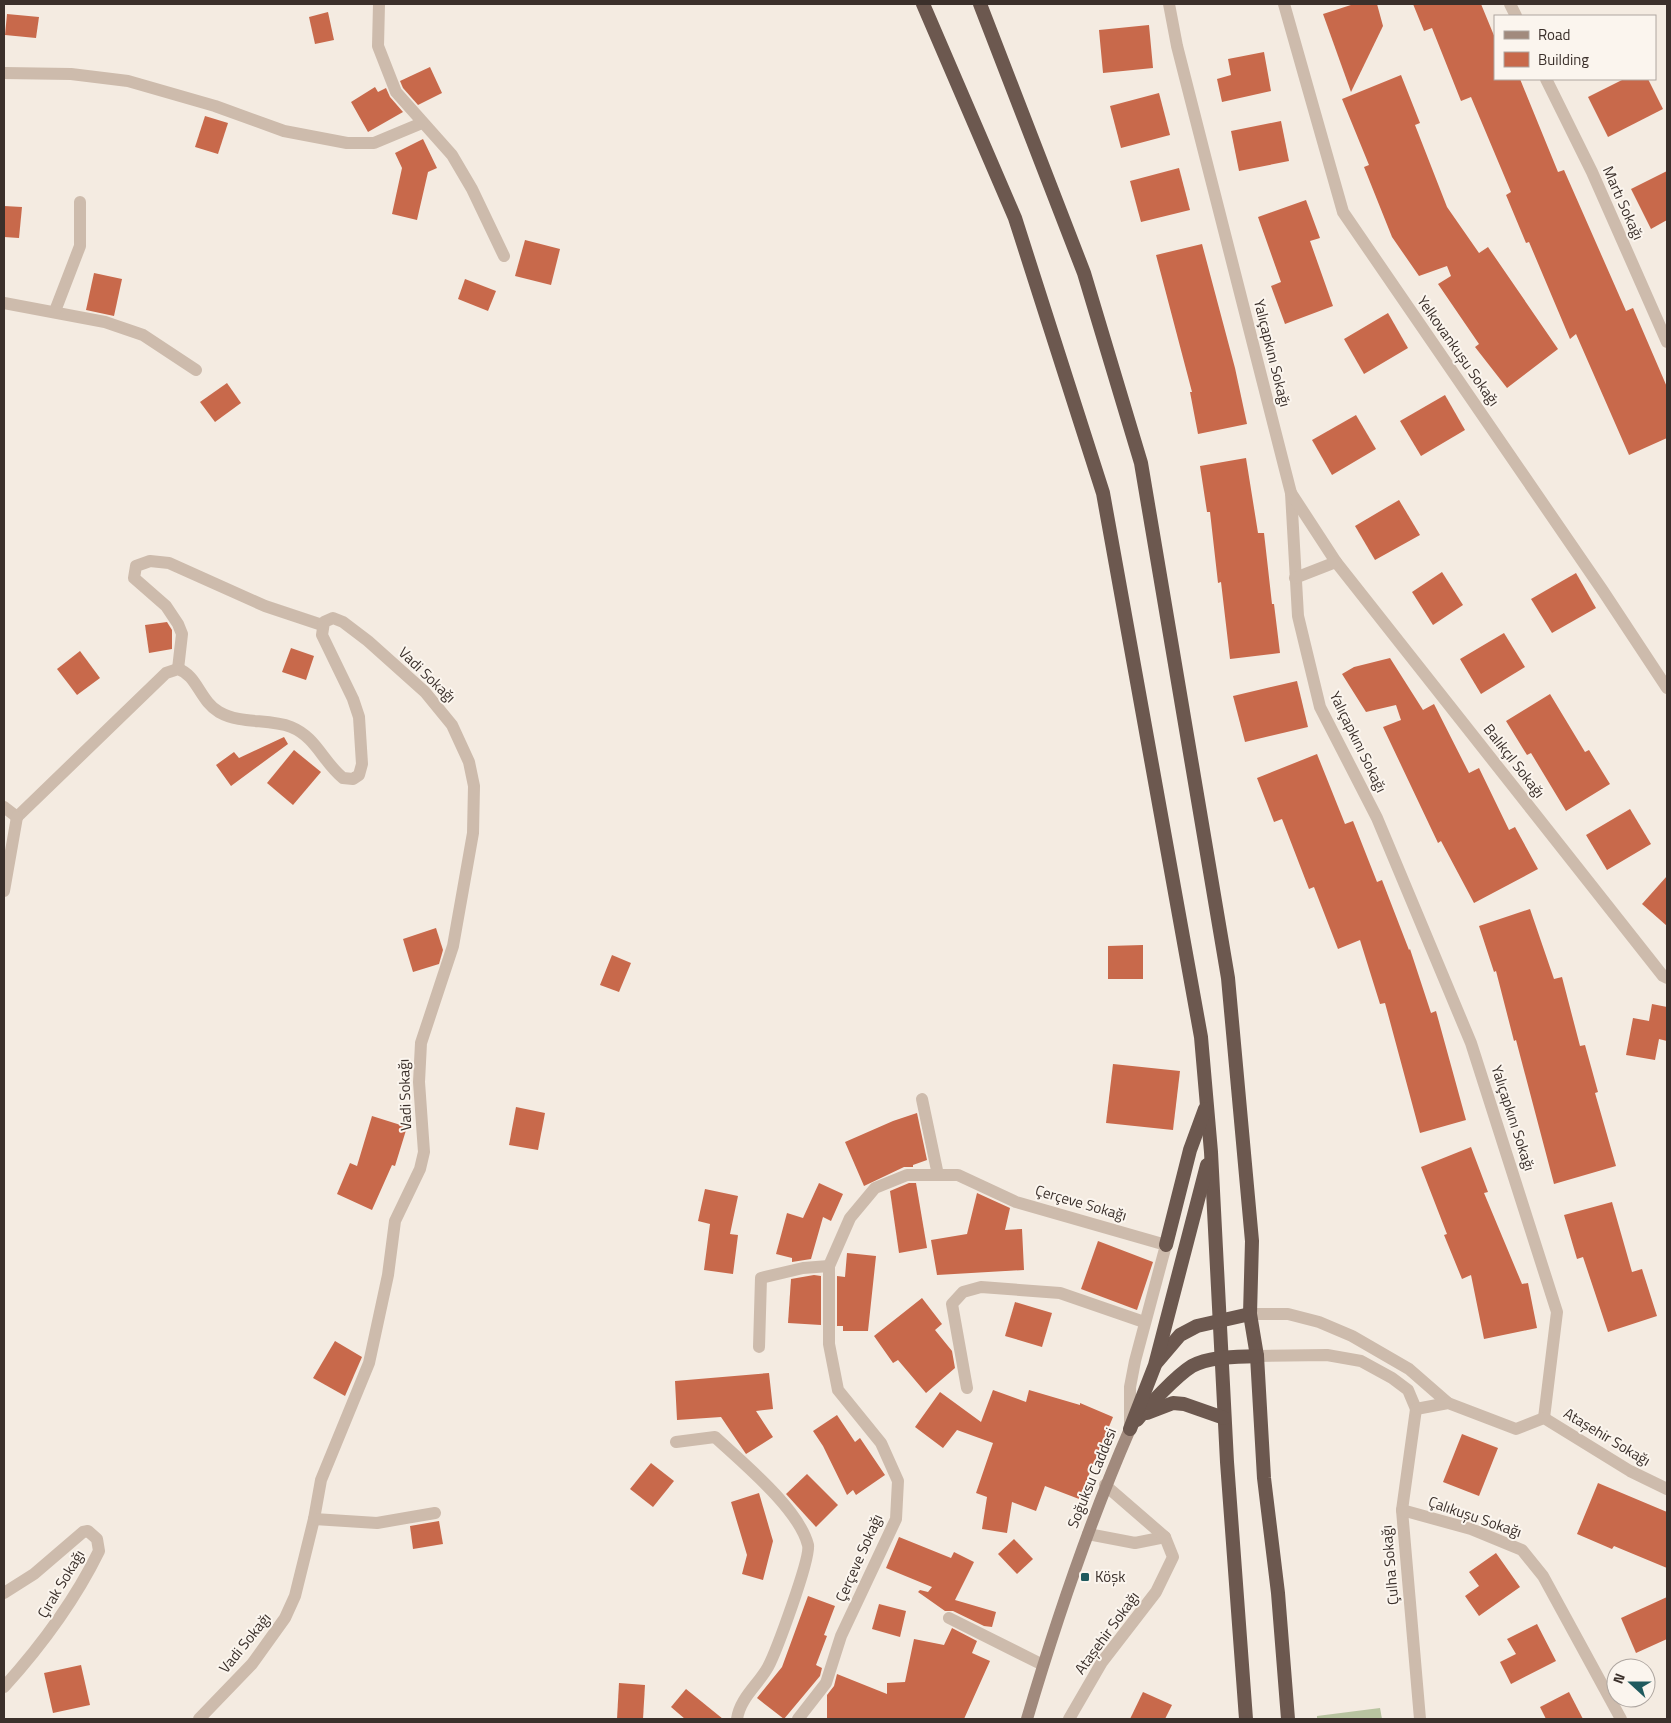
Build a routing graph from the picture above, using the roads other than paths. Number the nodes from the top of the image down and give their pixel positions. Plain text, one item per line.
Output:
1 (379, 4) edge
2 (923, 4) edge
3 (980, 4) edge
4 (1169, 4) edge
5 (1284, 4) edge
6 (4, 73) edge
7 (1546, 80) edge
8 (422, 123) junction
9 (80, 202) dead end
10 (504, 256) dead end
11 (4, 303) edge
12 (55, 311) junction
13 (1667, 342) edge
14 (196, 370) dead end
15 (1291, 493) junction
16 (1336, 562) junction
17 (1294, 578) junction
18 (322, 625) junction
19 (178, 669) junction
20 (1667, 688) edge
21 (4, 807) edge
22 (17, 817) junction
23 (4, 891) edge
24 (1667, 978) edge
25 (922, 1099) dead end
26 (1206, 1106) junction
27 (1210, 1152) junction
28 (938, 1175) junction
29 (1166, 1245) junction
30 (829, 1266) junction
31 (1250, 1314) junction
32 (1219, 1320) junction
33 (1144, 1322) junction
34 (760, 1347) dead end
35 (1256, 1356) junction
36 (1221, 1358) junction
37 (1155, 1365) junction
38 (967, 1388) dead end
39 (1448, 1403) junction
40 (1416, 1408) junction
41 (1142, 1415) junction
42 (1224, 1418) junction
43 (1544, 1418) junction
44 (1130, 1428) junction
45 (676, 1442) dead end
46 (1105, 1485) junction
47 (1667, 1489) edge
48 (1402, 1510) junction
49 (435, 1513) dead end
50 (314, 1519) junction
51 (1088, 1534) junction
52 (1165, 1537) junction
53 (4, 1593) edge
54 (949, 1618) dead end
55 (1043, 1665) junction
56 (4, 1687) edge
57 (199, 1719) edge
58 (737, 1719) edge
59 (798, 1719) edge
60 (1027, 1719) edge
61 (1069, 1719) edge
62 (1246, 1719) edge
63 (1288, 1719) edge
64 (1420, 1719) edge
65 (1621, 1719) edge

1 - 8 street
2 - 26 highway
3 - 31 highway
4 - 15 street, Yalıçapkını Sokağı
5 - 20 street, Yelkovankuşu Sokağı
6 - 8 street
7 - 13 street, Martı Sokağı
8 - 10 street
9 - 12 street
11 - 12 street
12 - 14 street
15 - 16 street, Balıkçıl Sokağı
15 - 17 street, Yalıçapkını Sokağı
16 - 17 street
16 - 24 street, Balıkçıl Sokağı
17 - 43 street, Yalıçapkını Sokağı
18 - 19 street
18 - 19 street
18 - 50 street, Vadi Sokağı
19 - 22 street
21 - 22 street
22 - 23 street
25 - 28 street
26 - 27 highway
26 - 29 highway
27 - 32 highway
27 - 37 highway
28 - 29 street, Çerçeve Sokağı
28 - 30 street, Çerçeve Sokağı
29 - 33 street, Soğuksu Caddesi
30 - 34 street
30 - 59 street, Çerçeve Sokağı
31 - 32 highway
31 - 35 highway
31 - 39 street, Ataşehir Sokağı
32 - 36 highway
32 - 37 highway
33 - 38 street
33 - 44 street, Soğuksu Caddesi
35 - 36 highway
35 - 40 street
35 - 63 highway
36 - 41 highway
36 - 42 highway
37 - 44 highway
39 - 40 street, Ataşehir Sokağı
39 - 43 street, Ataşehir Sokağı
40 - 48 street, Çulha Sokağı
41 - 42 highway
41 - 44 highway
42 - 62 highway
43 - 47 street, Ataşehir Sokağı
44 - 46 main road, Soğuksu Caddesi
45 - 58 street
46 - 51 main road, Soğuksu Caddesi
46 - 52 street
48 - 64 street, Çulha Sokağı
48 - 65 street, Çalıkuşu Sokağı
49 - 50 street
50 - 57 street, Vadi Sokağı
51 - 52 street
51 - 55 main road, Soğuksu Caddesi
52 - 61 street, Ataşehir Sokağı
53 - 56 street, Çırak Sokağı
54 - 55 street
55 - 60 main road, Soğuksu Caddesi

